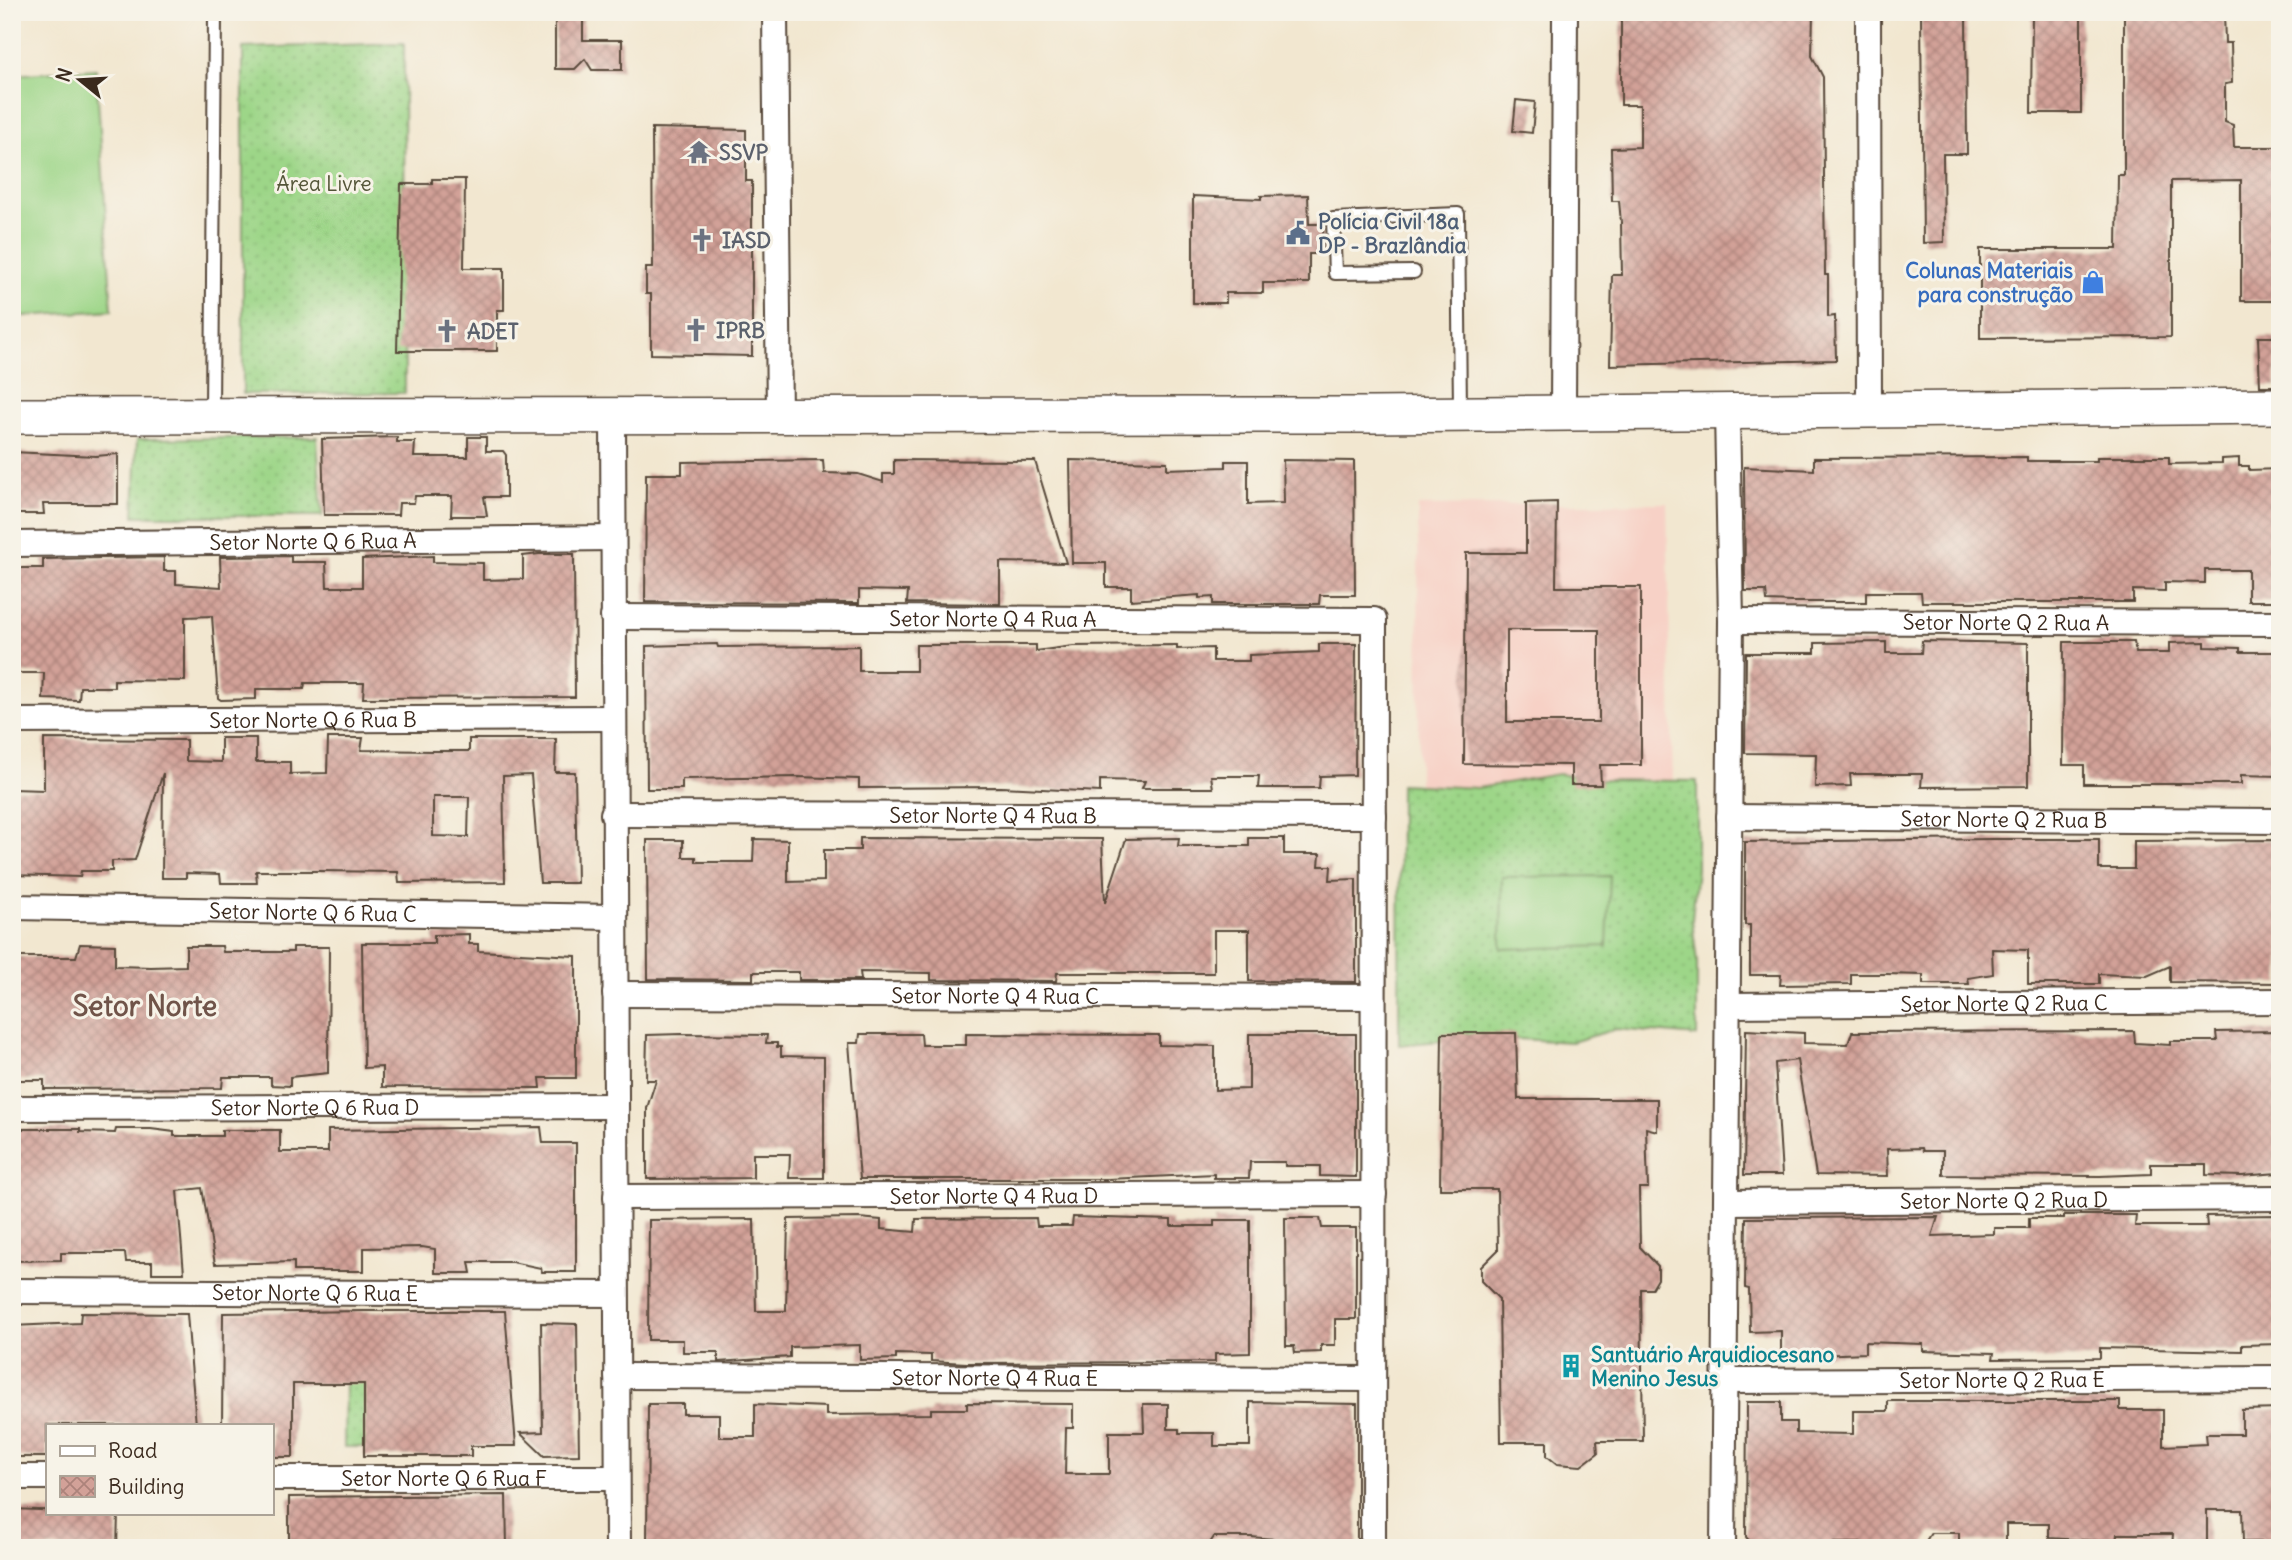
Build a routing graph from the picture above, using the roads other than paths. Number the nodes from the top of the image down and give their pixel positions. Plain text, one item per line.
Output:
1 (215, 12) edge
2 (775, 12) edge
3 (1565, 12) edge
4 (1868, 12) edge
5 (1414, 272) dead end
6 (2280, 405) edge
7 (1869, 410) junction
8 (1727, 412) junction
9 (1563, 413) junction
10 (1460, 414) junction
11 (12, 416) edge
12 (212, 416) junction
13 (613, 417) junction
14 (779, 417) junction
15 (613, 538) junction
16 (12, 544) edge
17 (613, 617) junction
18 (1731, 621) junction
19 (2280, 622) edge
20 (614, 718) junction
21 (12, 721) edge
22 (613, 814) junction
23 (1374, 817) junction
24 (1729, 817) junction
25 (2280, 821) edge
26 (12, 907) edge
27 (614, 917) junction
28 (615, 994) junction
29 (1373, 997) junction
30 (2280, 1001) edge
31 (1729, 1004) junction
32 (616, 1106) junction
33 (12, 1108) edge
34 (1374, 1194) junction
35 (616, 1197) junction
36 (2280, 1198) edge
37 (1728, 1202) junction
38 (12, 1291) edge
39 (617, 1294) junction
40 (617, 1376) junction
41 (2280, 1378) edge
42 (1373, 1380) junction
43 (1724, 1381) junction
44 (12, 1477) edge
45 (46, 1477) edge
46 (273, 1478) edge
47 (617, 1478) junction
48 (618, 1548) edge
49 (1373, 1548) edge
50 (1723, 1548) edge

1 - 12 lane
2 - 14 street
3 - 9 street
4 - 7 street
5 - 10 lane
6 - 7 street
7 - 8 street
8 - 9 street
8 - 18 street
9 - 10 street
10 - 14 street
11 - 12 street
12 - 13 street
13 - 14 street
13 - 15 street
15 - 16 street, Setor Norte Q 6 Rua A
15 - 17 street
17 - 20 street
17 - 23 street, Setor Norte Q 4 Rua A
18 - 19 street, Setor Norte Q 2 Rua A
18 - 24 street
20 - 21 street, Setor Norte Q 6 Rua B
20 - 22 street
22 - 23 street, Setor Norte Q 4 Rua B
22 - 27 street
23 - 29 street
24 - 25 street, Setor Norte Q 2 Rua B
24 - 31 street
26 - 27 street, Setor Norte Q 6 Rua C
27 - 28 street
28 - 29 street, Setor Norte Q 4 Rua C
28 - 32 street
29 - 34 street
30 - 31 street, Setor Norte Q 2 Rua C
31 - 37 street
32 - 33 street, Setor Norte Q 6 Rua D
32 - 35 street
34 - 35 street, Setor Norte Q 4 Rua D
34 - 42 street
35 - 39 street
36 - 37 street, Setor Norte Q 2 Rua D
37 - 43 street
38 - 39 street, Setor Norte Q 6 Rua E
39 - 40 street
40 - 42 street, Setor Norte Q 4 Rua E
40 - 47 street
41 - 43 street, Setor Norte Q 2 Rua E
42 - 49 street
43 - 50 street
44 - 45 street
46 - 47 street, Setor Norte Q 6 Rua F
47 - 48 street

